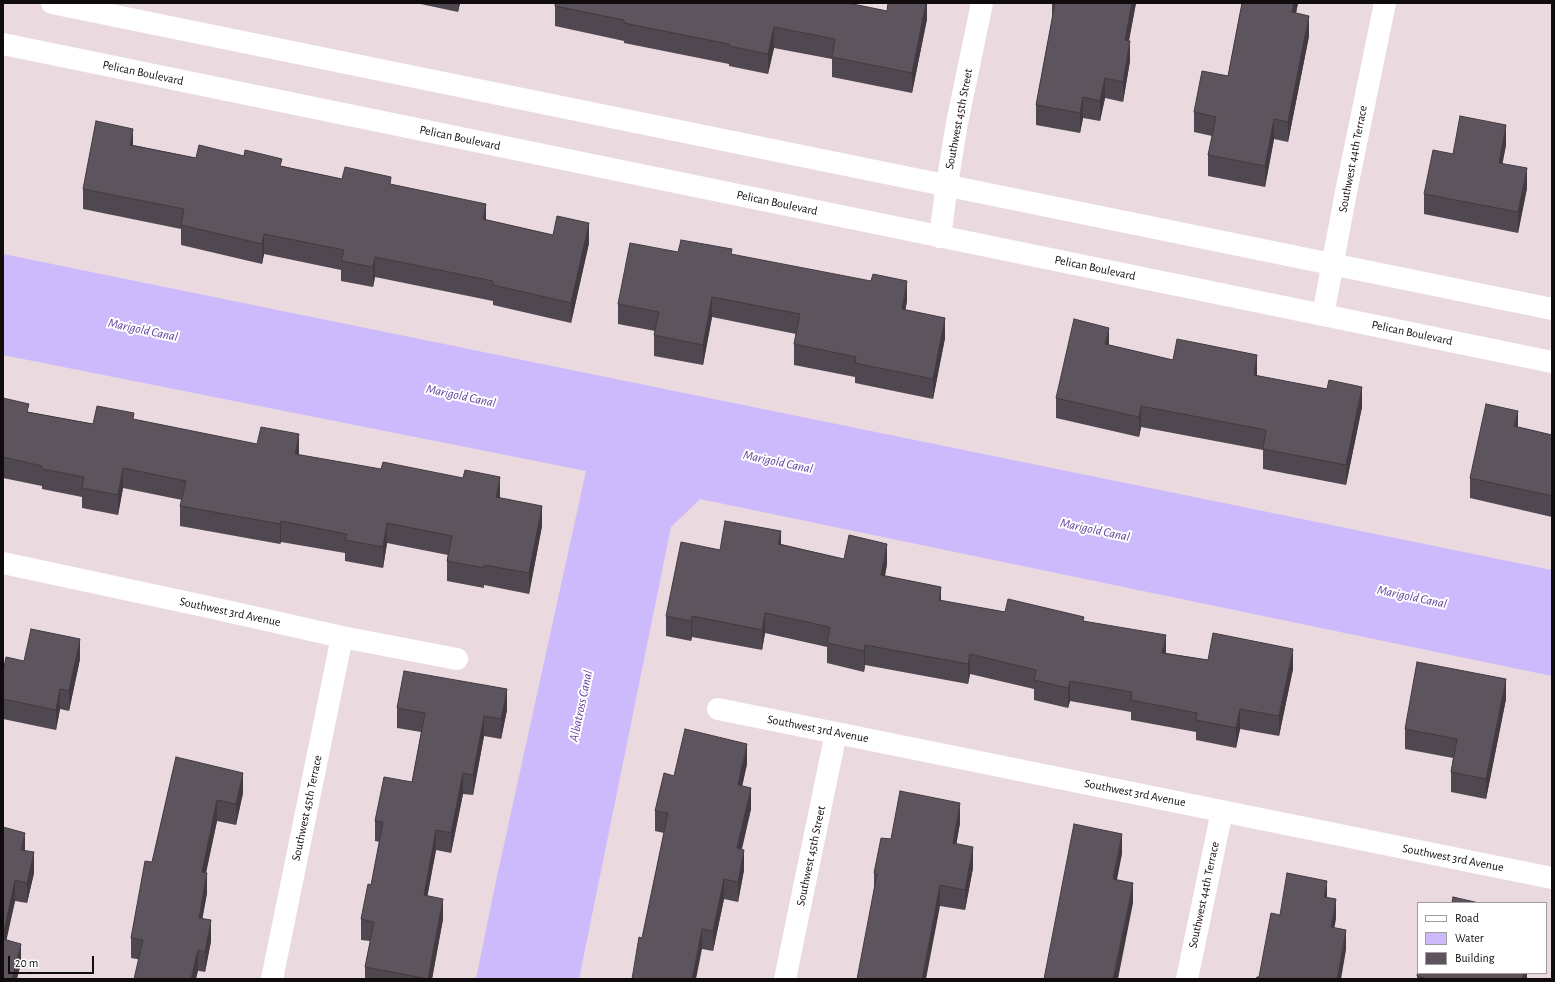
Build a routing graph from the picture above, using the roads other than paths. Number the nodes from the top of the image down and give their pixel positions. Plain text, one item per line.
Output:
1 (52, 3) edge
2 (982, 3) edge
3 (1385, 3) edge
4 (3, 44) edge
5 (947, 184) junction
6 (940, 237) junction
7 (1333, 264) junction
8 (1552, 308) edge
9 (1323, 315) junction
10 (1552, 362) edge
11 (3, 563) edge
12 (342, 637) junction
13 (457, 659) dead end
14 (718, 709) dead end
15 (836, 732) junction
16 (1222, 811) junction
17 (1552, 878) edge
18 (272, 979) edge
19 (785, 979) edge
20 (1186, 979) edge

1 - 5 street
2 - 5 street, Southwest 45th Street
3 - 7 street, Southwest 44th Terrace
4 - 6 street, Pelican Boulevard
5 - 6 street, Southwest 45th Street
5 - 7 street
6 - 9 street, Pelican Boulevard
7 - 8 street
7 - 9 street, Southwest 44th Terrace
9 - 10 street, Pelican Boulevard
11 - 12 street, Southwest 3rd Avenue
12 - 13 street, Southwest 3rd Avenue
12 - 18 street, Southwest 45th Terrace
14 - 15 street, Southwest 3rd Avenue
15 - 16 street, Southwest 3rd Avenue
15 - 19 street, Southwest 45th Street
16 - 17 street, Southwest 3rd Avenue
16 - 20 street, Southwest 44th Terrace

